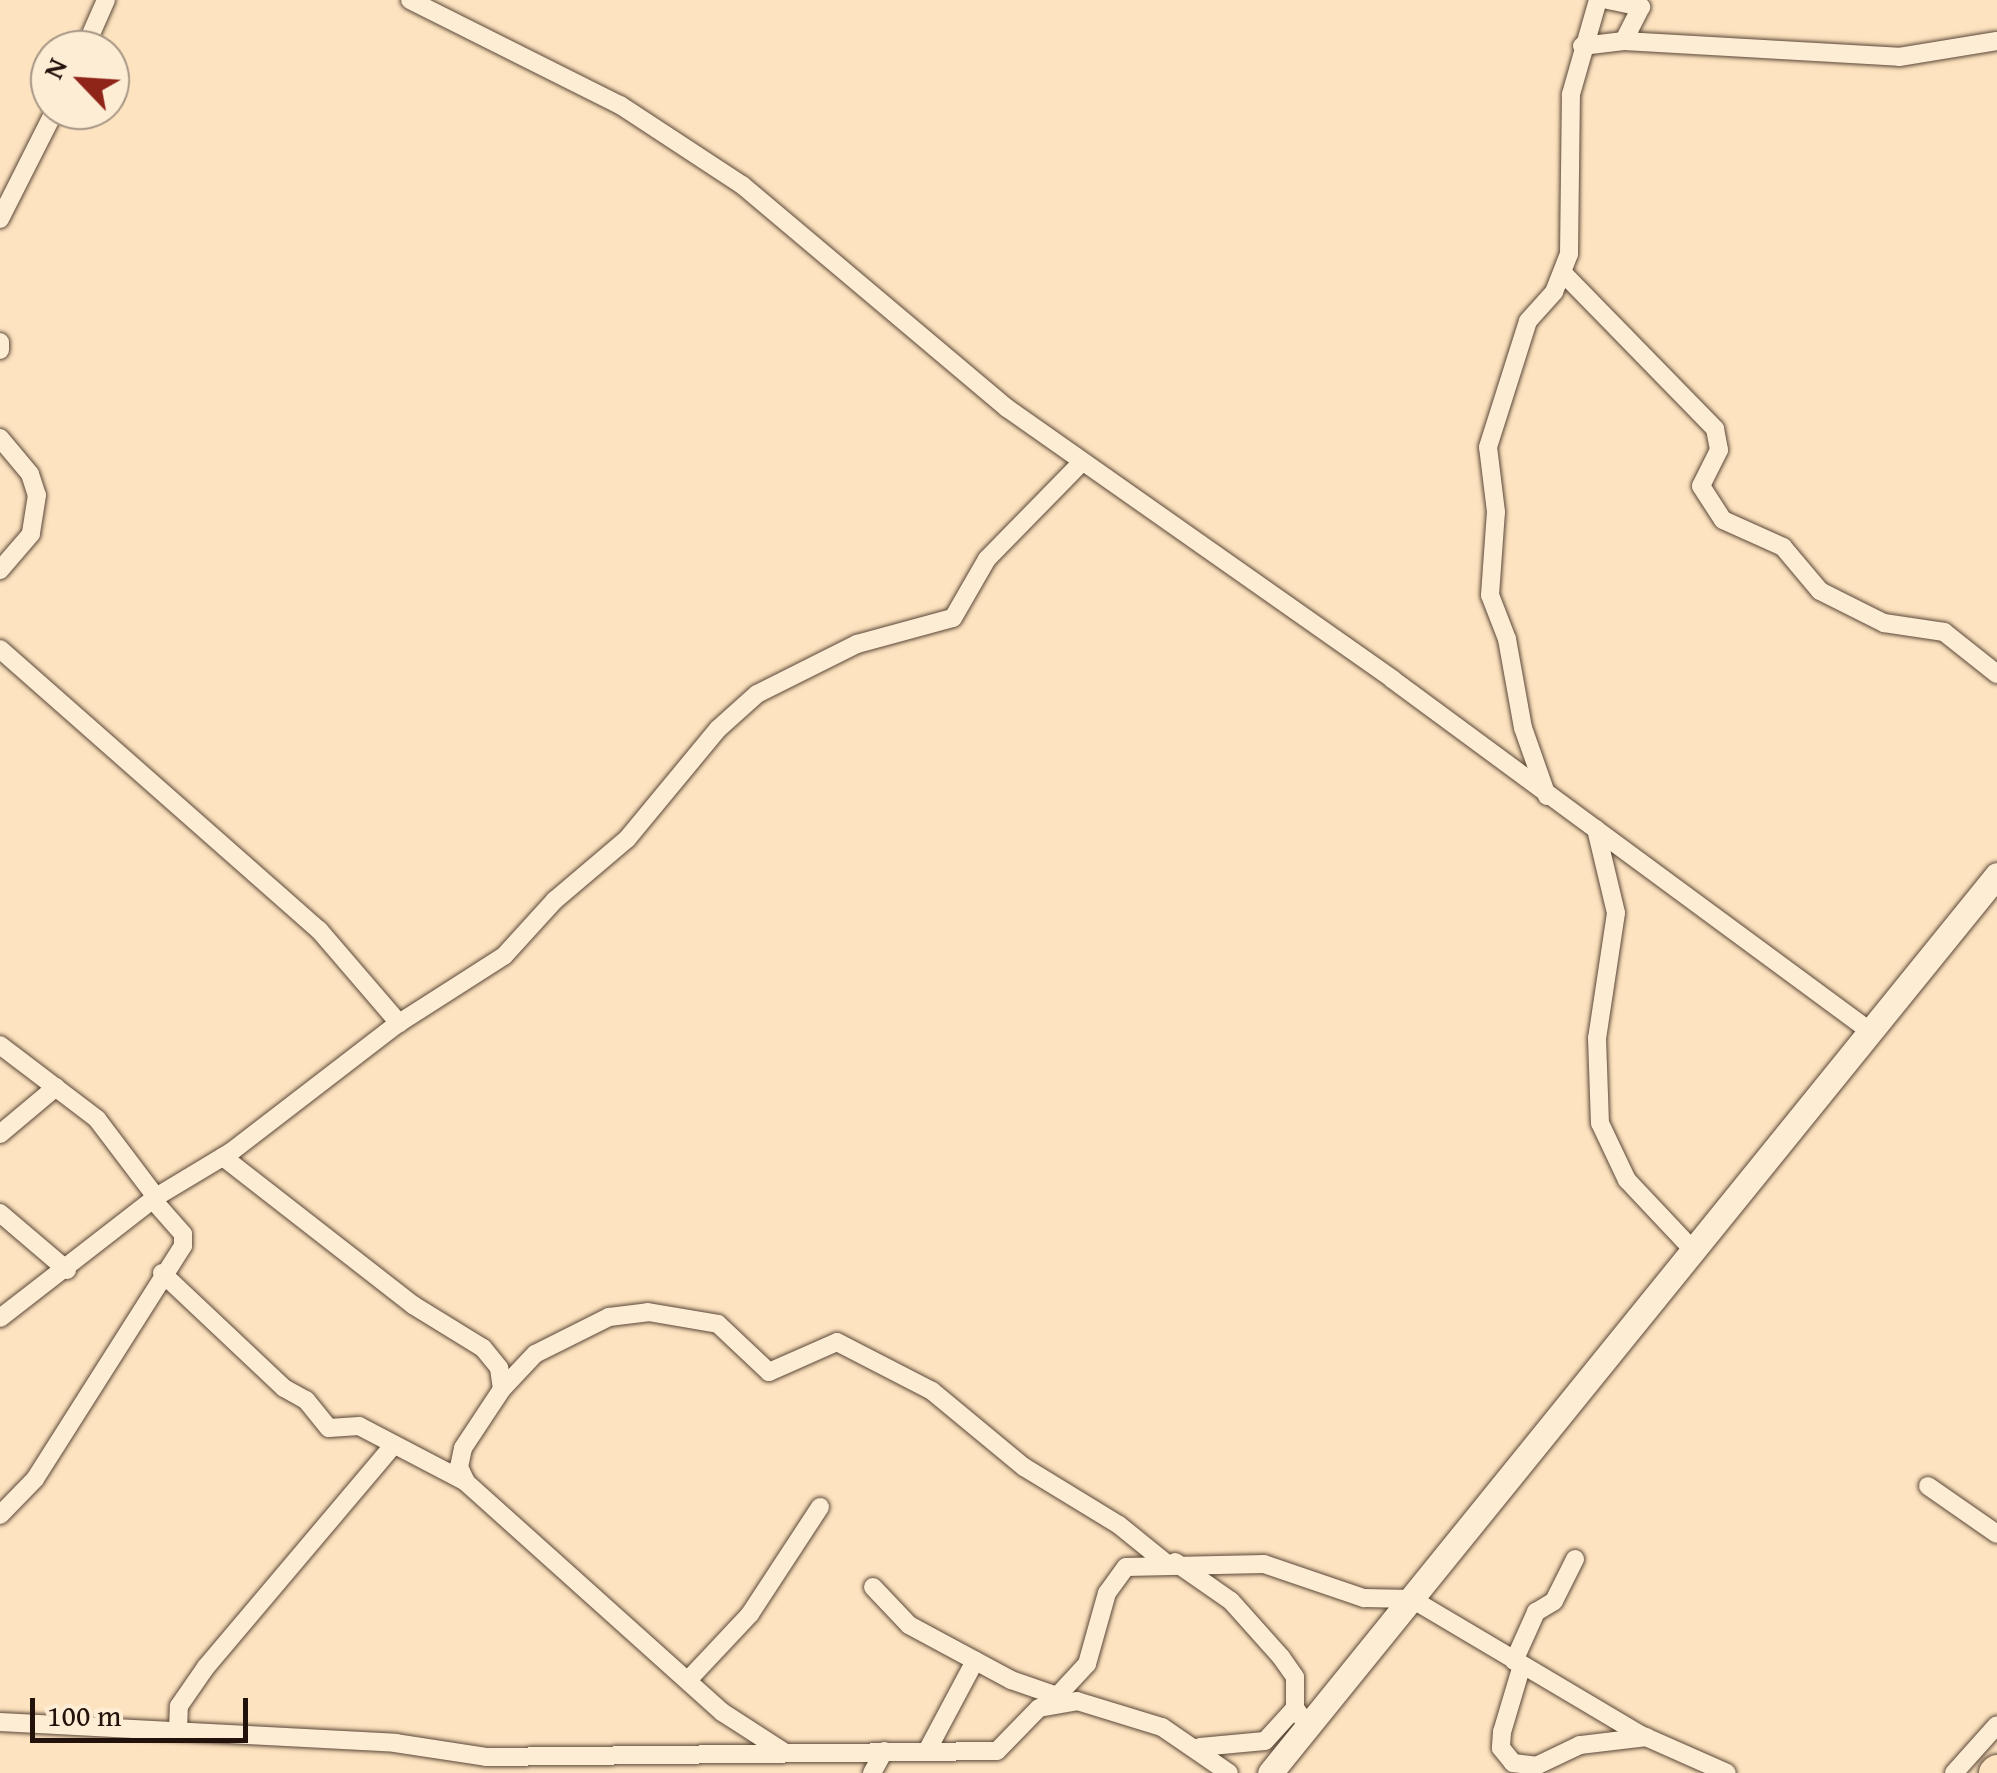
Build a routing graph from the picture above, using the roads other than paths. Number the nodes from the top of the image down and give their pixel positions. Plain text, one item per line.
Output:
1 (106, 0) edge
2 (410, 0) edge
3 (1598, 0) edge
4 (1608, 0) edge
5 (1642, 3) edge
6 (431, 5) edge
7 (93, 30) edge
8 (1624, 41) junction
9 (1997, 41) edge
10 (1582, 46) junction
11 (45, 130) edge
12 (0, 220) edge
13 (1563, 273) junction
14 (0, 342) edge
15 (0, 350) edge
16 (0, 438) edge
17 (1081, 463) junction
18 (0, 570) edge
19 (0, 649) edge
20 (1997, 674) edge
21 (1548, 796) junction
22 (1596, 830) junction
23 (1997, 875) edge
24 (399, 1023) junction
25 (1867, 1029) junction
26 (0, 1046) edge
27 (56, 1087) junction
28 (0, 1134) edge
29 (223, 1157) junction
30 (154, 1198) junction
31 (0, 1214) edge
32 (1694, 1252) junction
33 (67, 1270) junction
34 (162, 1274) junction
35 (0, 1318) edge
36 (502, 1388) junction
37 (392, 1446) junction
38 (466, 1482) junction
39 (1928, 1486) dead end
40 (820, 1508) dead end
41 (0, 1515) edge
42 (1997, 1534) edge
43 (1574, 1559) dead end
44 (1171, 1562) junction
45 (873, 1587) dead end
46 (1412, 1599) junction
47 (975, 1661) junction
48 (1518, 1663) junction
49 (689, 1679) junction
50 (1053, 1700) junction
51 (1301, 1717) junction
52 (0, 1722) edge
53 (1997, 1726) edge
54 (178, 1731) junction
55 (1646, 1738) junction
56 (1200, 1747) junction
57 (928, 1750) junction
58 (884, 1751) junction
59 (784, 1752) junction
60 (818, 1753) junction
61 (481, 1765) edge
62 (806, 1773) edge
63 (872, 1773) edge
64 (1229, 1773) edge
65 (1270, 1773) edge
66 (1728, 1773) edge
67 (1954, 1773) edge

1 - 7 street
2 - 6 street
3 - 10 street
4 - 5 street
5 - 8 street
6 - 17 street
8 - 9 street
8 - 10 street
10 - 13 street
11 - 12 street
13 - 20 street
13 - 21 street
14 - 15 street
16 - 18 street
17 - 21 street
17 - 24 street
19 - 24 street
21 - 22 street
22 - 25 street
22 - 32 street
23 - 25 street
24 - 29 street
25 - 32 street
26 - 27 street
27 - 28 street
27 - 30 street
29 - 30 street
29 - 36 street
30 - 33 street
30 - 34 street
31 - 33 street
32 - 46 street
33 - 35 street
34 - 37 street
34 - 41 street
36 - 38 street
36 - 44 street
37 - 38 street
37 - 54 street
38 - 49 street
39 - 42 street
40 - 49 street
43 - 48 street
44 - 46 street
44 - 50 street
44 - 51 street
45 - 47 street
46 - 48 street
46 - 51 street
47 - 50 street
47 - 57 street
48 - 55 street
48 - 55 street
49 - 59 street
50 - 56 street
50 - 57 street
51 - 56 street
51 - 65 street
52 - 54 street
53 - 67 street
54 - 61 street
55 - 66 street
56 - 64 street
57 - 58 street
58 - 60 street
58 - 63 street
59 - 60 street
59 - 61 street
60 - 62 street

